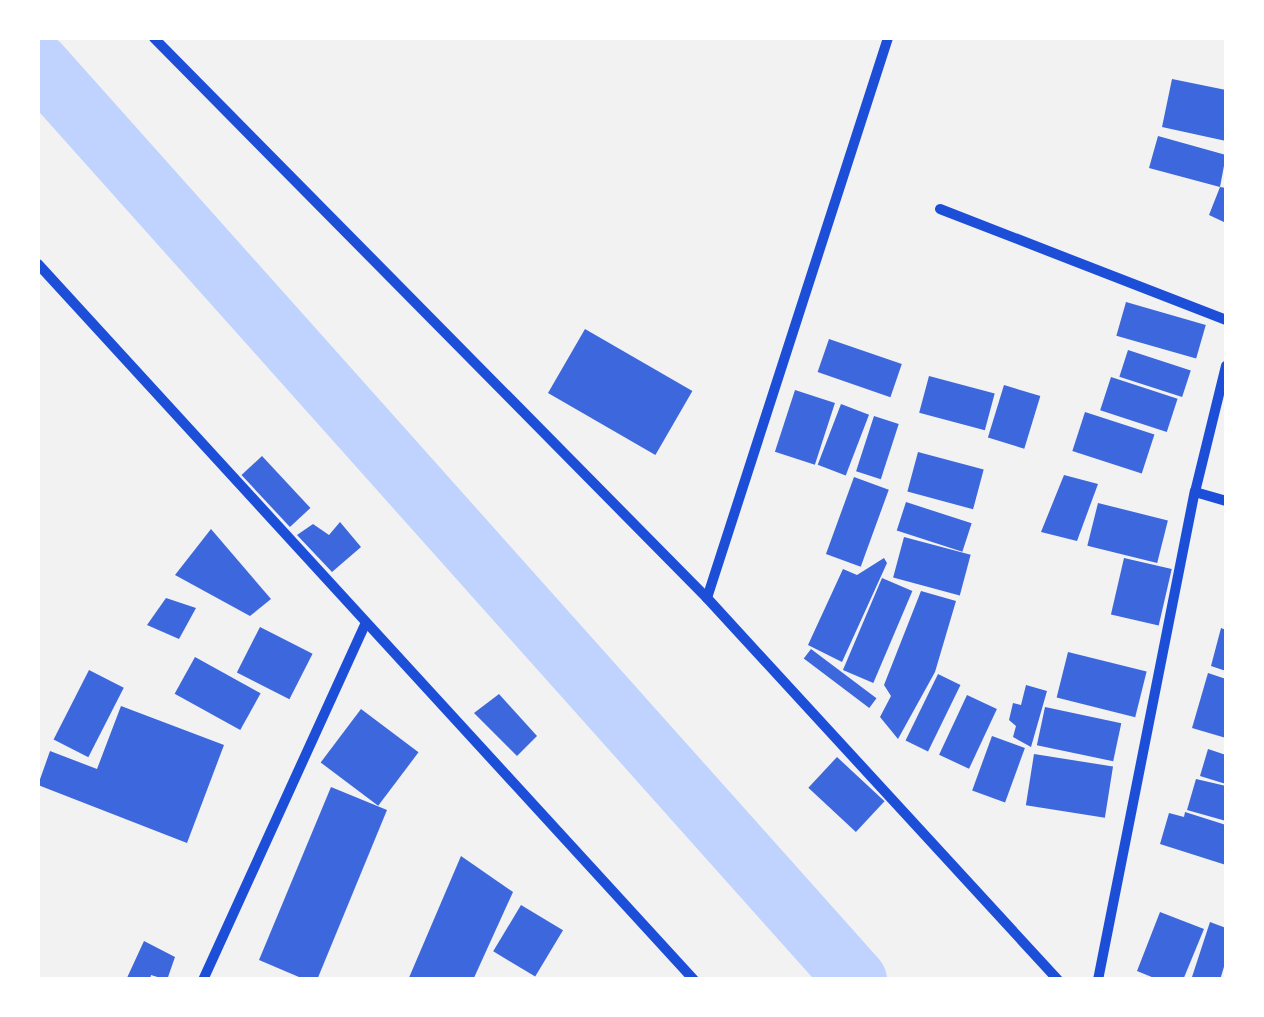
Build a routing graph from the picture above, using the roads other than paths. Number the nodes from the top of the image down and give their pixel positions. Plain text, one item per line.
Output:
1 (154, 38) edge
2 (888, 38) edge
3 (940, 210) dead end
4 (38, 264) edge
5 (1226, 320) edge
6 (1226, 366) edge
7 (1195, 492) junction
8 (1226, 501) edge
9 (707, 598) junction
10 (365, 624) junction
11 (204, 980) edge
12 (694, 980) edge
13 (1058, 980) edge
14 (1098, 980) edge

1 - 9 street
2 - 9 street
3 - 5 street
4 - 10 street
6 - 7 street
7 - 8 street
7 - 14 street
9 - 13 street
10 - 11 street
10 - 12 street

